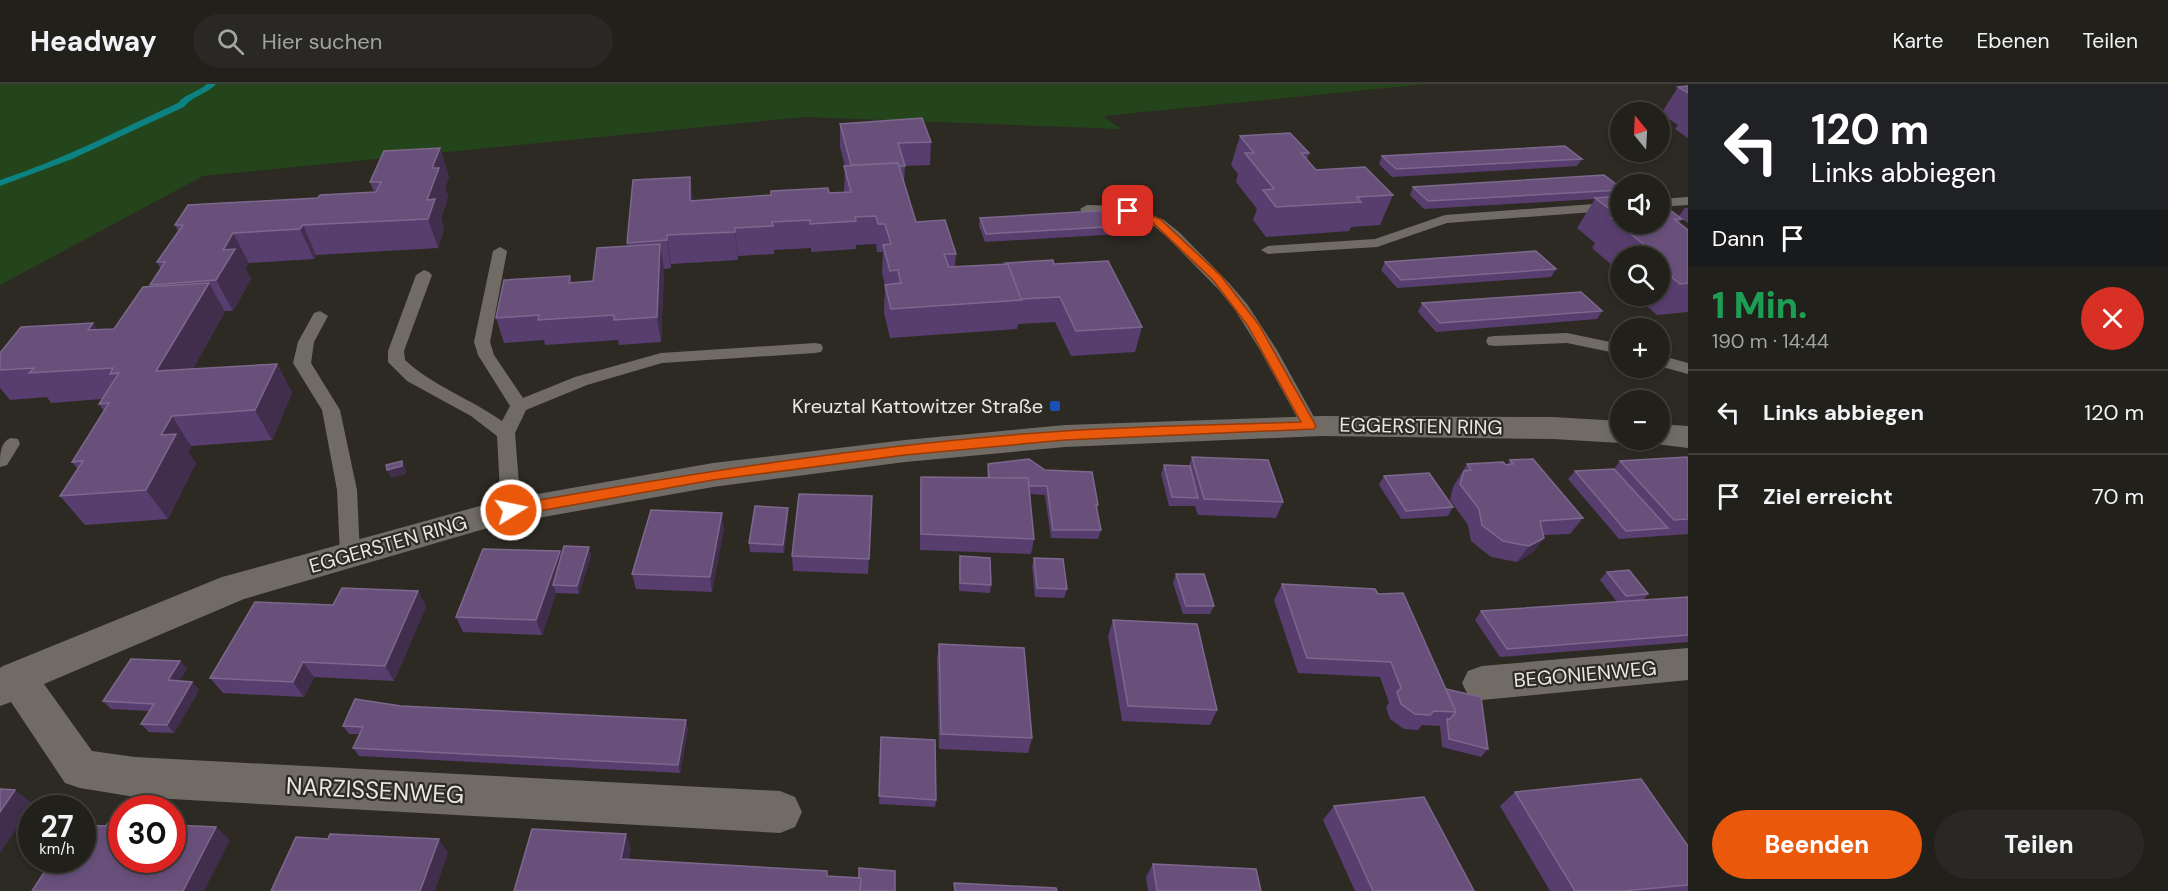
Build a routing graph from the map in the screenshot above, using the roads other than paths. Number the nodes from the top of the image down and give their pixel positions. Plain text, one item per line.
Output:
1 (1688, 201) edge
2 (1670, 202) edge
3 (1610, 207) edge
4 (1087, 209) edge
5 (500, 250) dead end
6 (1268, 250) dead end
7 (424, 274) dead end
8 (320, 316) dead end
9 (1494, 341) dead end
10 (1610, 347) edge
11 (815, 348) dead end
12 (1670, 363) edge
13 (1688, 369) edge
14 (519, 406) junction
15 (1310, 426) junction
16 (1610, 431) edge
17 (506, 433) junction
18 (1670, 436) edge
19 (1688, 437) edge
20 (12, 444) dead end
21 (0, 460) edge
22 (511, 510) junction
23 (350, 555) junction
24 (1688, 664) edge
25 (1482, 683) dead end
26 (9, 684) edge
27 (780, 812) dead end

1 - 2 lane
3 - 6 lane
4 - 15 lane
5 - 14 lane
7 - 17 lane
8 - 23 lane
9 - 10 lane
11 - 14 lane
12 - 13 lane
14 - 17 lane
15 - 16 street, EGGERSTEN RING
15 - 22 street, EGGERSTEN RING
17 - 22 lane
18 - 19 street
20 - 21 lane
22 - 23 street, EGGERSTEN RING
23 - 26 street, EGGERSTEN RING
24 - 25 street, BEGONIENWEG
26 - 27 street, NARZISSENWEG

